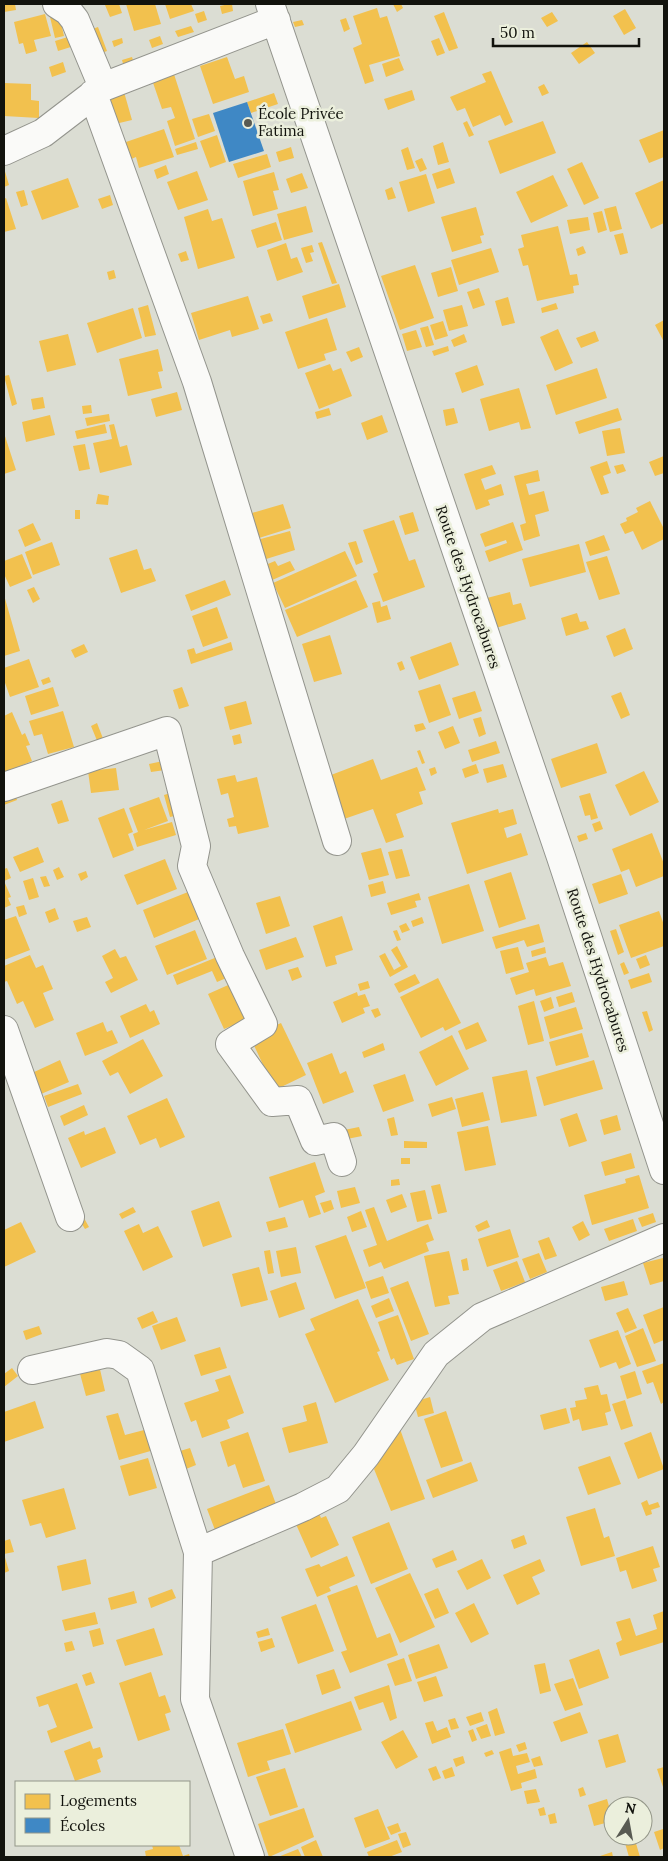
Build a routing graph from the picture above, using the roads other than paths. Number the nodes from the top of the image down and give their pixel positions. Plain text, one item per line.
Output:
1 (57, 4) edge
2 (273, 12) edge
3 (98, 91) junction
4 (4, 151) edge
5 (4, 787) edge
6 (337, 841) dead end
7 (4, 1030) edge
8 (342, 1162) dead end
9 (664, 1170) edge
10 (70, 1217) dead end
11 (664, 1238) edge
12 (32, 1370) dead end
13 (198, 1552) junction
14 (250, 1857) edge

1 - 3 street
2 - 3 street
2 - 9 street, Route des Hydrocabures
3 - 4 street
3 - 6 street
5 - 8 street
7 - 10 street
11 - 13 street
12 - 13 street
13 - 14 street

